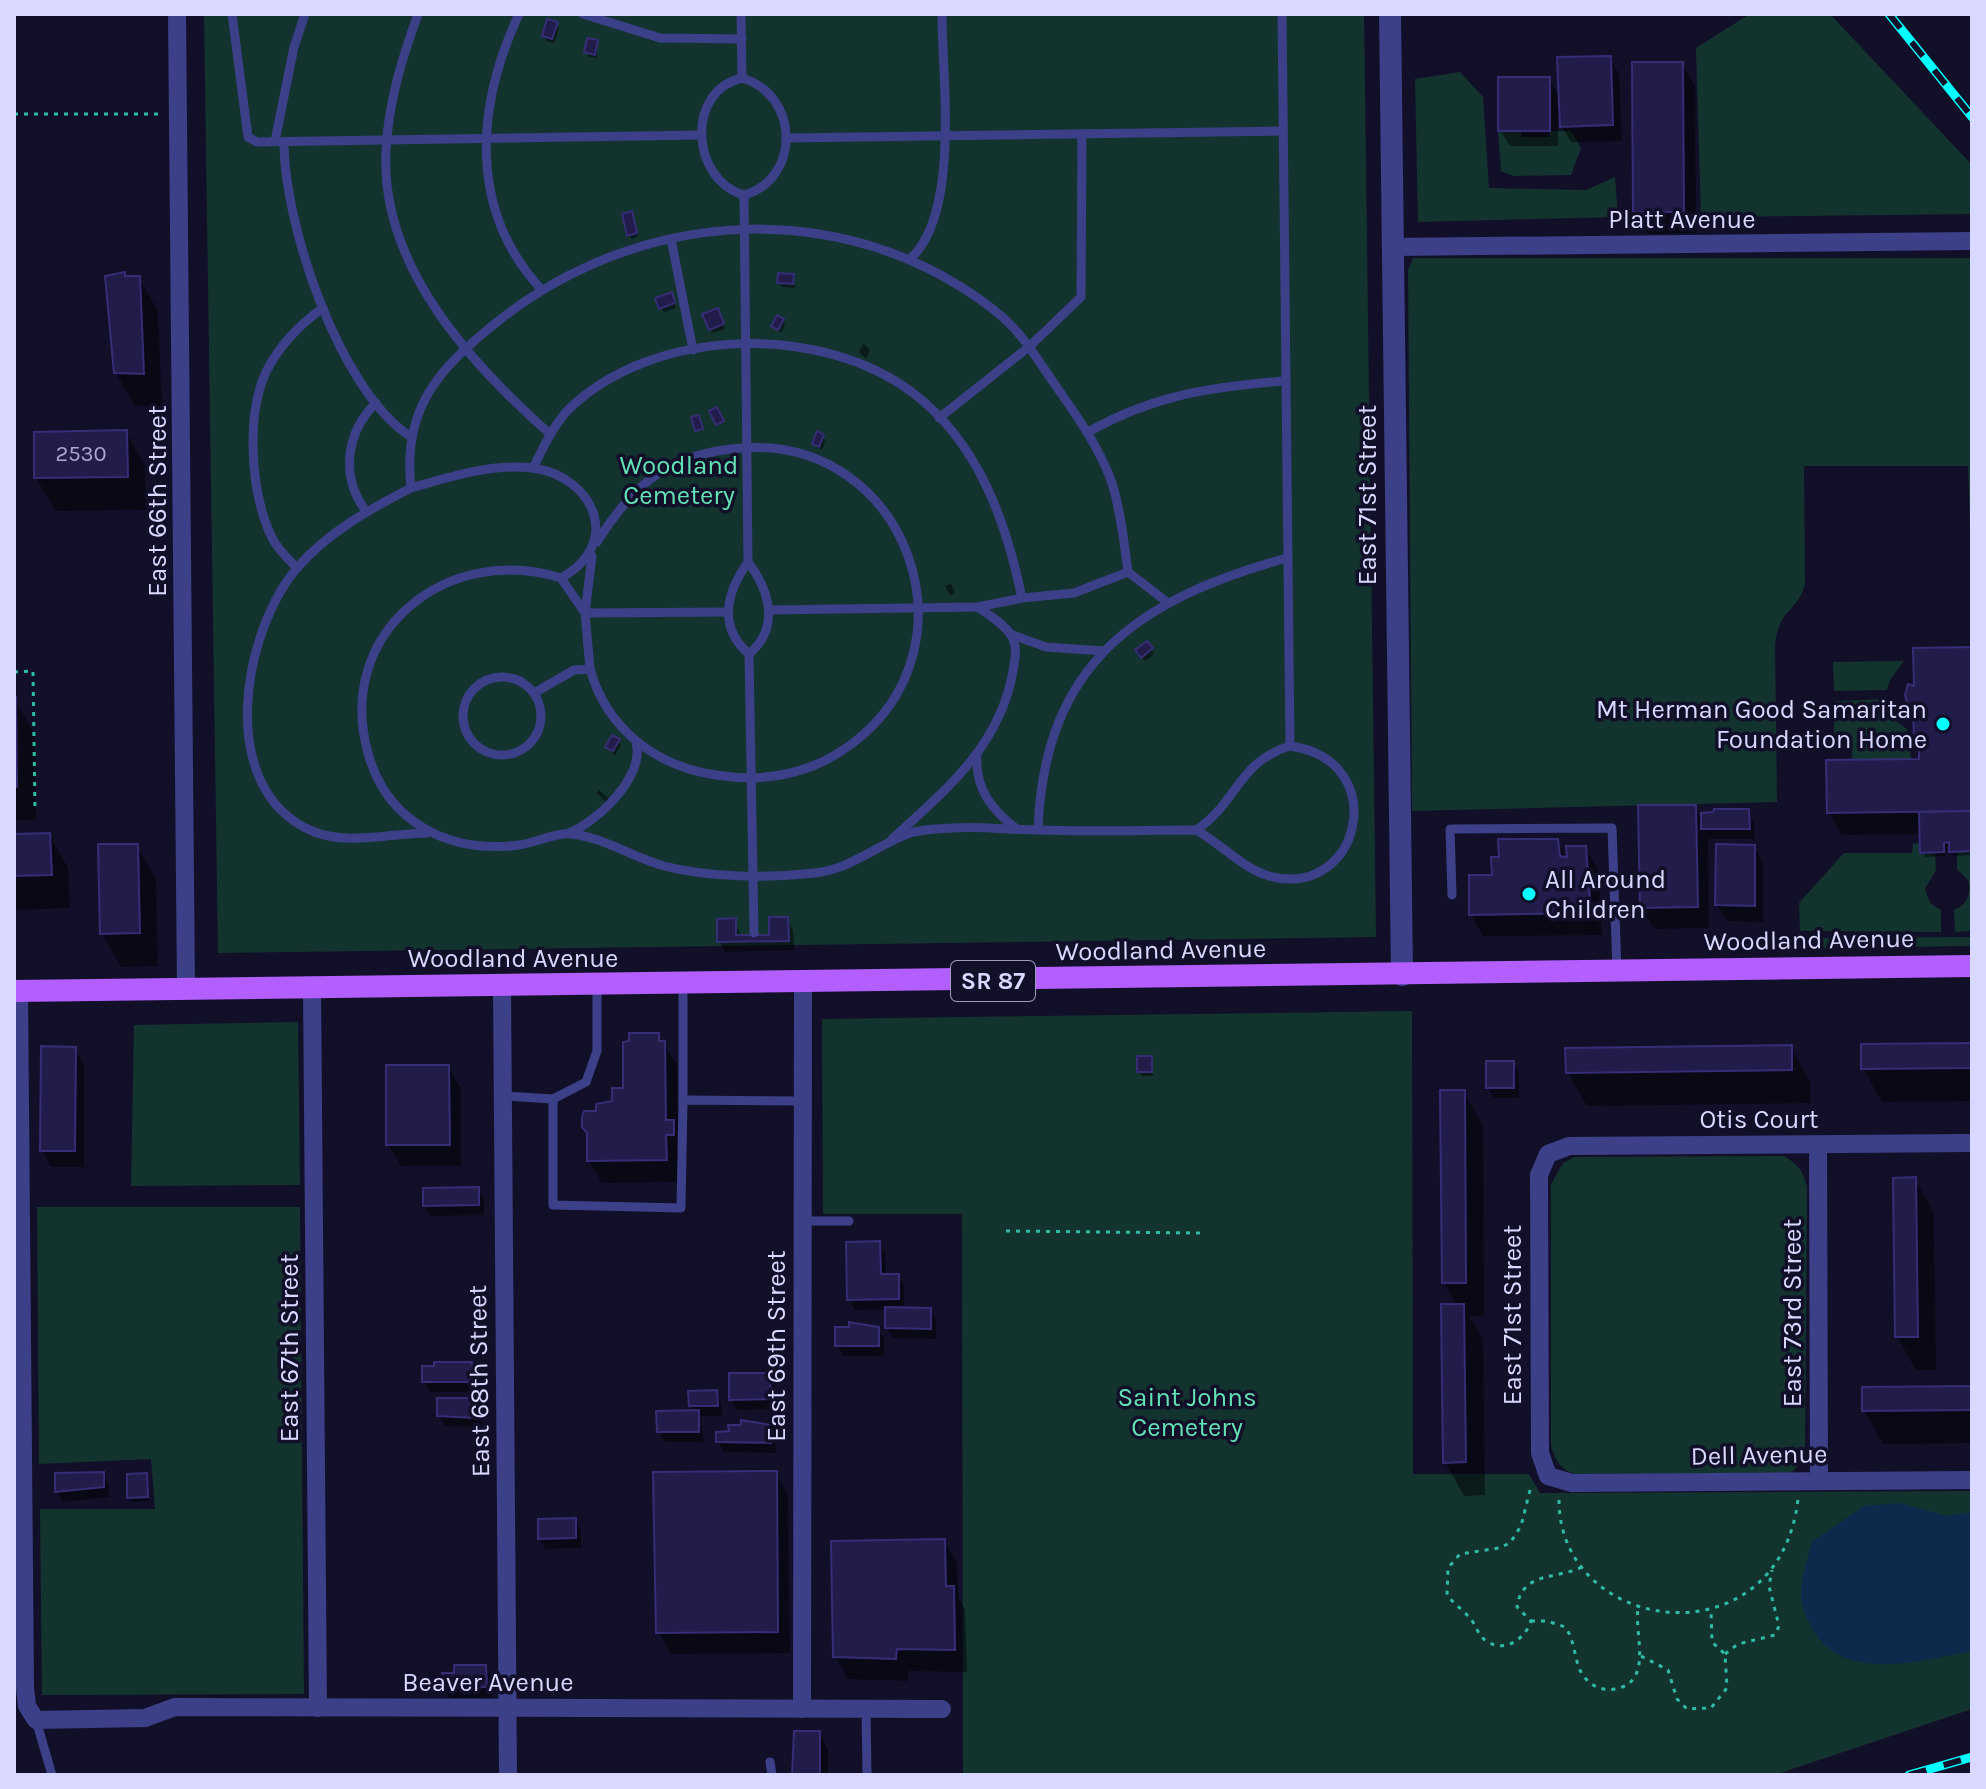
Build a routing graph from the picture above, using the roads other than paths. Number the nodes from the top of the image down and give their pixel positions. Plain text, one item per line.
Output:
1 (177, 14) edge
2 (232, 14) edge
3 (305, 14) edge
4 (418, 14) edge
5 (519, 14) edge
6 (583, 14) edge
7 (741, 14) edge
8 (942, 14) edge
9 (1282, 14) edge
10 (1390, 14) edge
11 (742, 39) junction
12 (742, 78) junction
13 (1283, 131) junction
14 (1082, 134) junction
15 (702, 135) junction
16 (943, 137) junction
17 (786, 138) junction
18 (486, 139) junction
19 (387, 140) junction
20 (280, 141) junction
21 (744, 195) junction
22 (744, 229) junction
23 (671, 239) junction
24 (1972, 241) edge
25 (1393, 247) junction
26 (909, 260) junction
27 (541, 289) junction
28 (323, 308) junction
29 (747, 346) junction
30 (1030, 346) junction
31 (465, 349) junction
32 (693, 350) junction
33 (1284, 381) junction
34 (376, 403) junction
35 (939, 418) junction
36 (1088, 432) junction
37 (550, 434) junction
38 (410, 436) junction
39 (748, 448) junction
40 (533, 468) junction
41 (411, 488) junction
42 (366, 511) junction
43 (595, 545) junction
44 (1287, 558) junction
45 (748, 562) junction
46 (297, 568) junction
47 (1128, 572) junction
48 (561, 578) junction
49 (1022, 598) junction
50 (1167, 602) junction
51 (918, 607) junction
52 (978, 607) junction
53 (769, 610) junction
54 (727, 612) junction
55 (585, 613) junction
56 (1010, 634) junction
57 (1104, 651) junction
58 (749, 654) junction
59 (590, 669) junction
60 (534, 693) junction
61 (636, 741) junction
62 (1290, 746) junction
63 (977, 755) junction
64 (658, 757) junction
65 (637, 762) junction
66 (752, 777) junction
67 (1017, 829) junction
68 (1038, 830) junction
69 (1196, 830) junction
70 (427, 833) junction
71 (569, 833) junction
72 (884, 845) junction
73 (753, 875) junction
74 (1452, 895) dead end
75 (754, 933) dead end
76 (1972, 966) edge
77 (1617, 971) junction
78 (1402, 975) junction
79 (803, 983) junction
80 (683, 984) junction
81 (597, 985) junction
82 (502, 986) junction
83 (312, 987) junction
84 (186, 988) junction
85 (16, 990) edge
86 (502, 1096) junction
87 (553, 1099) junction
88 (683, 1100) junction
89 (803, 1101) junction
90 (1972, 1143) edge
91 (1818, 1145) junction
92 (1548, 1154) joint
93 (802, 1221) junction
94 (849, 1221) dead end
95 (1548, 1476) joint
96 (1972, 1480) edge
97 (1819, 1481) junction
98 (318, 1708) junction
99 (508, 1708) junction
100 (802, 1709) junction
101 (866, 1709) junction
102 (942, 1709) dead end
103 (26, 1711) edge
104 (770, 1762) dead end
105 (52, 1775) edge
106 (508, 1775) edge
107 (772, 1775) edge
108 (867, 1775) edge

1 - 84 street, East 66th Street
2 - 20 lane
3 - 20 lane
4 - 19 lane
5 - 18 lane
6 - 11 lane
7 - 11 lane
8 - 16 lane
9 - 13 lane
10 - 25 street, East 71st Street
11 - 12 lane
12 - 15 lane
12 - 17 lane
13 - 14 lane
13 - 33 lane
14 - 16 lane
14 - 30 lane
15 - 18 lane
15 - 21 lane
16 - 17 lane
16 - 26 lane
17 - 21 lane
18 - 19 lane
18 - 27 lane
19 - 20 lane
19 - 31 lane
20 - 28 lane
21 - 22 lane
22 - 23 lane
22 - 26 lane
22 - 29 lane
23 - 27 lane
23 - 32 lane
24 - 25 street, Platt Avenue
25 - 78 street, East 71st Street
26 - 30 lane
27 - 31 lane
28 - 34 lane
28 - 46 lane
29 - 32 lane
29 - 35 lane
29 - 39 lane
30 - 35 lane
30 - 36 lane
31 - 37 lane
31 - 38 lane
32 - 37 lane
33 - 36 lane
33 - 44 lane
34 - 38 lane
34 - 42 lane
35 - 49 lane
36 - 47 lane
37 - 40 lane
38 - 41 lane
39 - 43 lane
39 - 45 lane
39 - 51 lane
40 - 41 lane
40 - 43 lane
41 - 42 lane
42 - 46 lane
43 - 48 lane
43 - 55 lane
44 - 50 lane
44 - 62 lane
45 - 53 lane
45 - 54 lane
46 - 70 lane
47 - 49 lane
47 - 50 lane
48 - 55 lane
48 - 70 lane
49 - 52 lane
50 - 57 lane
51 - 52 lane
51 - 53 lane
51 - 66 lane
52 - 56 lane
53 - 58 lane
54 - 55 lane
54 - 58 lane
55 - 59 lane
56 - 57 lane
56 - 63 lane
57 - 68 lane
58 - 66 lane
59 - 60 lane
59 - 61 lane
60 - 60 lane
61 - 64 lane
61 - 65 lane
62 - 69 lane
62 - 69 lane
63 - 67 lane
63 - 72 lane
64 - 65 lane
64 - 66 lane
65 - 71 lane
66 - 73 lane
67 - 68 lane
67 - 72 lane
68 - 69 lane
70 - 71 lane
71 - 73 lane
72 - 73 lane
73 - 75 lane
74 - 77 lane
76 - 77 main road, Woodland Avenue / SR 87
77 - 78 main road, Woodland Avenue / SR 87
78 - 79 main road, Woodland Avenue / SR 87
79 - 80 main road, Woodland Avenue / SR 87
79 - 89 street, East 69th Street
80 - 81 main road, Woodland Avenue / SR 87
80 - 88 lane
81 - 82 main road, Woodland Avenue / SR 87
81 - 87 lane
82 - 83 main road, Woodland Avenue / SR 87
82 - 86 street, East 68th Street
83 - 84 main road, Woodland Avenue / SR 87
83 - 98 street, East 67th Street
84 - 85 main road, Woodland Avenue / SR 87
85 - 103 street
86 - 87 lane
86 - 99 street, East 68th Street
87 - 88 lane
88 - 89 lane
89 - 93 street, East 69th Street
90 - 91 street, Otis Court
91 - 92 street, Otis Court
91 - 97 street, East 73rd Street
92 - 95 street, East 71st Street
93 - 94 lane
93 - 100 street, East 69th Street
95 - 97 street, Dell Avenue
96 - 97 street, Dell Avenue
98 - 99 street, Beaver Avenue
98 - 103 street, Beaver Avenue
99 - 100 street, Beaver Avenue
99 - 106 street, East 68th Street
100 - 101 street, Beaver Avenue
101 - 102 street, Beaver Avenue
101 - 108 lane
103 - 105 lane
104 - 107 lane

